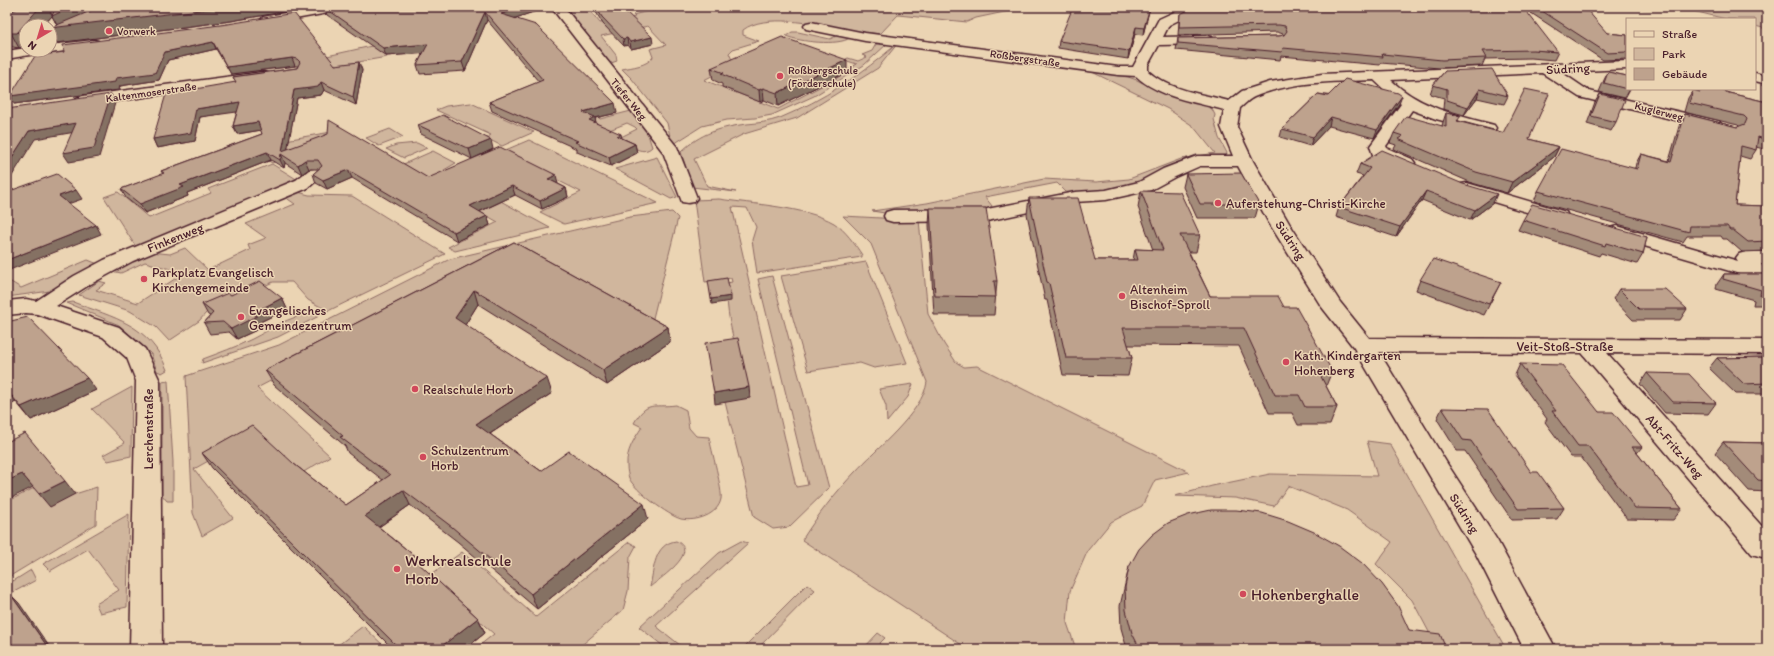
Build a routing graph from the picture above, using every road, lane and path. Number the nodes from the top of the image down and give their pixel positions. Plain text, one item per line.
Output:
1 (339, 7) edge
2 (557, 7) edge
3 (1233, 9) edge
4 (254, 23) edge
5 (811, 26) dead end
6 (1224, 40) edge
7 (1154, 41) junction
8 (106, 42) edge
9 (58, 48) edge
10 (18, 53) edge
11 (7, 55) edge
12 (1626, 65) edge
13 (1546, 69) junction
14 (1140, 72) junction
15 (275, 74) edge
16 (1378, 76) junction
17 (1756, 77) edge
18 (1767, 80) edge
19 (1410, 102) junction
20 (66, 104) edge
21 (1232, 107) junction
22 (1724, 127) edge
23 (1488, 128) edge
24 (1244, 161) junction
25 (1419, 170) edge
26 (315, 174) edge
27 (1452, 183) edge
28 (688, 198) dead end
29 (893, 216) dead end
30 (1574, 220) edge
31 (1604, 229) edge
32 (1764, 270) edge
33 (7, 308) edge
34 (40, 308) junction
35 (1363, 345) junction
36 (1588, 346) junction
37 (1767, 347) edge
38 (1762, 546) dead end
39 (146, 649) edge
40 (1540, 649) edge

1 - 4 street
2 - 28 street, Tiefer Weg
3 - 7 street
5 - 14 street, Roßbergstraße
6 - 7 street
7 - 14 street
8 - 9 street
10 - 11 street
12 - 13 street, Südring
13 - 16 street, Südring
13 - 22 street, Kuglerweg
14 - 21 street
15 - 20 street, Kaltenmoserstraße
16 - 19 street
16 - 21 street, Südring
17 - 18 street
19 - 23 street
19 - 25 street
21 - 24 street, Südring
24 - 29 street
24 - 35 street, Südring
26 - 34 street, Finkenweg
27 - 30 street
31 - 32 street
33 - 34 street, Lerchenstraße
34 - 39 street, Lerchenstraße
35 - 36 street, Veit-Stoß-Straße
35 - 40 street, Südring
36 - 37 street, Veit-Stoß-Straße
36 - 38 street, Abt-Fritz-Weg

